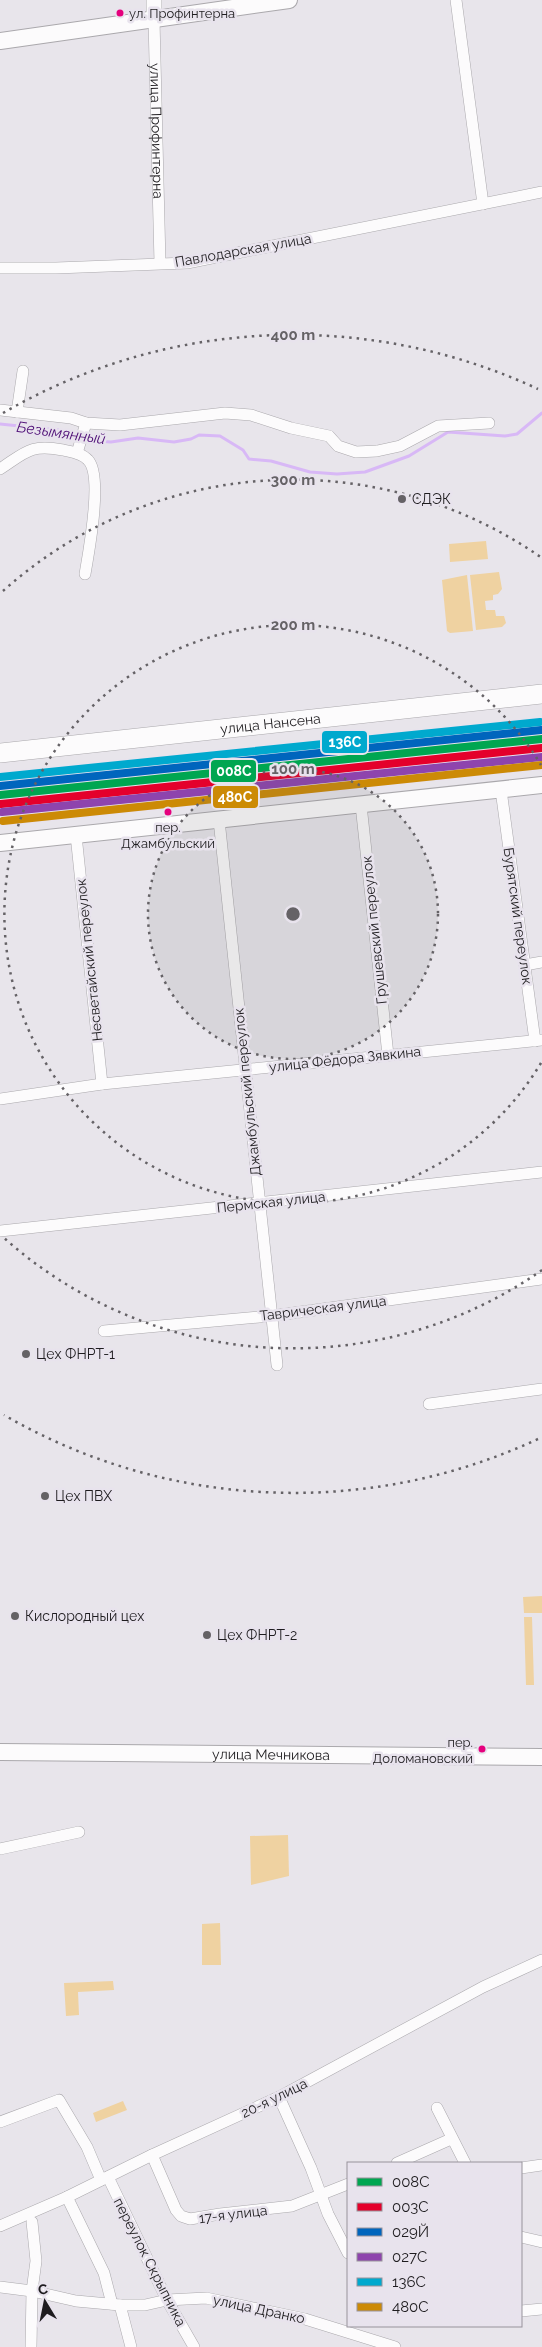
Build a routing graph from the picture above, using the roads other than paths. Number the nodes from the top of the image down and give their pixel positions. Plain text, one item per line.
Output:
1 (154, 0) edge
2 (289, 0) edge
3 (456, 0) edge
4 (154, 20) junction
5 (0, 41) edge
6 (542, 192) edge
7 (483, 204) junction
8 (160, 264) junction
9 (0, 268) edge
10 (22, 371) dead end
11 (0, 410) edge
12 (18, 412) junction
13 (489, 423) dead end
14 (86, 424) junction
15 (78, 448) junction
16 (0, 470) edge
17 (85, 574) dead end
18 (542, 694) edge
19 (0, 753) edge
20 (542, 785) edge
21 (501, 790) junction
22 (361, 805) junction
23 (219, 820) junction
24 (76, 835) junction
25 (0, 843) edge
26 (542, 962) edge
27 (525, 965) junction
28 (539, 1041) edge
29 (388, 1054) junction
30 (245, 1070) junction
31 (102, 1084) junction
32 (0, 1099) edge
33 (542, 1172) edge
34 (259, 1203) junction
35 (0, 1231) edge
36 (542, 1279) edge
37 (271, 1316) junction
38 (104, 1331) dead end
39 (277, 1365) dead end
40 (542, 1389) edge
41 (429, 1404) dead end
42 (0, 1752) edge
43 (542, 1756) edge
44 (79, 1832) dead end
45 (0, 1849) edge
46 (542, 1960) edge
47 (279, 2097) junction
48 (437, 2108) dead end
49 (0, 2122) edge
50 (451, 2140) junction
51 (152, 2155) junction
52 (399, 2162) edge
53 (464, 2162) edge
54 (542, 2165) edge
55 (522, 2168) edge
56 (104, 2179) junction
57 (347, 2184) edge
58 (321, 2196) junction
59 (67, 2197) junction
60 (32, 2222) dead end
61 (0, 2226) edge
62 (522, 2237) edge
63 (542, 2242) edge
64 (347, 2251) edge
65 (0, 2288) edge
66 (32, 2290) junction
67 (168, 2300) junction
68 (116, 2305) junction
69 (542, 2308) edge
70 (522, 2311) edge
71 (31, 2347) edge
72 (131, 2347) edge
73 (194, 2347) edge
74 (396, 2347) edge

1 - 4 street, улица Профинтерна
2 - 4 main road
3 - 7 street
4 - 5 main road
4 - 8 street, улица Профинтерна
6 - 7 street, Павлодарская улица
7 - 8 street, Павлодарская улица
8 - 9 street, Павлодарская улица
10 - 12 street
11 - 12 street
12 - 14 street
13 - 14 street
14 - 15 street
15 - 16 street
15 - 17 street
18 - 19 main road, улица Нансена
20 - 21 main road
21 - 22 main road
21 - 27 street, Бурятский переулок
22 - 23 main road
22 - 29 street, Грушевский переулок
23 - 24 main road
23 - 30 street, Джамбульский переулок
24 - 25 main road
24 - 31 street, Несветайский переулок
26 - 27 street
27 - 28 street, Бурятский переулок
28 - 29 street, улица Фёдора Зявкина
29 - 30 street, улица Фёдора Зявкина
30 - 31 street, улица Фёдора Зявкина
30 - 34 street, Джамбульский переулок
31 - 32 street, улица Фёдора Зявкина
33 - 34 street, Пермская улица
34 - 35 street, Пермская улица
34 - 37 street, Джамбульский переулок
36 - 37 street, Таврическая улица
37 - 38 street, Таврическая улица
37 - 39 street, Джамбульский переулок
40 - 41 street
42 - 43 main road, улица Мечникова
44 - 45 street
46 - 47 street, 20-я улица
47 - 51 street, 20-я улица
47 - 58 street
48 - 50 street
49 - 56 street, переулок Скрыпника
50 - 52 street
50 - 53 street
51 - 56 street, 20-я улица
51 - 58 street, 17-я улица
54 - 55 street
56 - 59 street, 20-я улица
56 - 67 street, переулок Скрыпника
57 - 58 street, 17-я улица
58 - 64 street
59 - 61 street, 20-я улица
59 - 68 street
60 - 66 street
62 - 63 street
65 - 66 street, улица Дранко
66 - 68 street, улица Дранко
66 - 71 street
67 - 68 street, улица Дранко
67 - 73 street, переулок Скрыпника
67 - 74 street, улица Дранко
68 - 72 street
69 - 70 street

